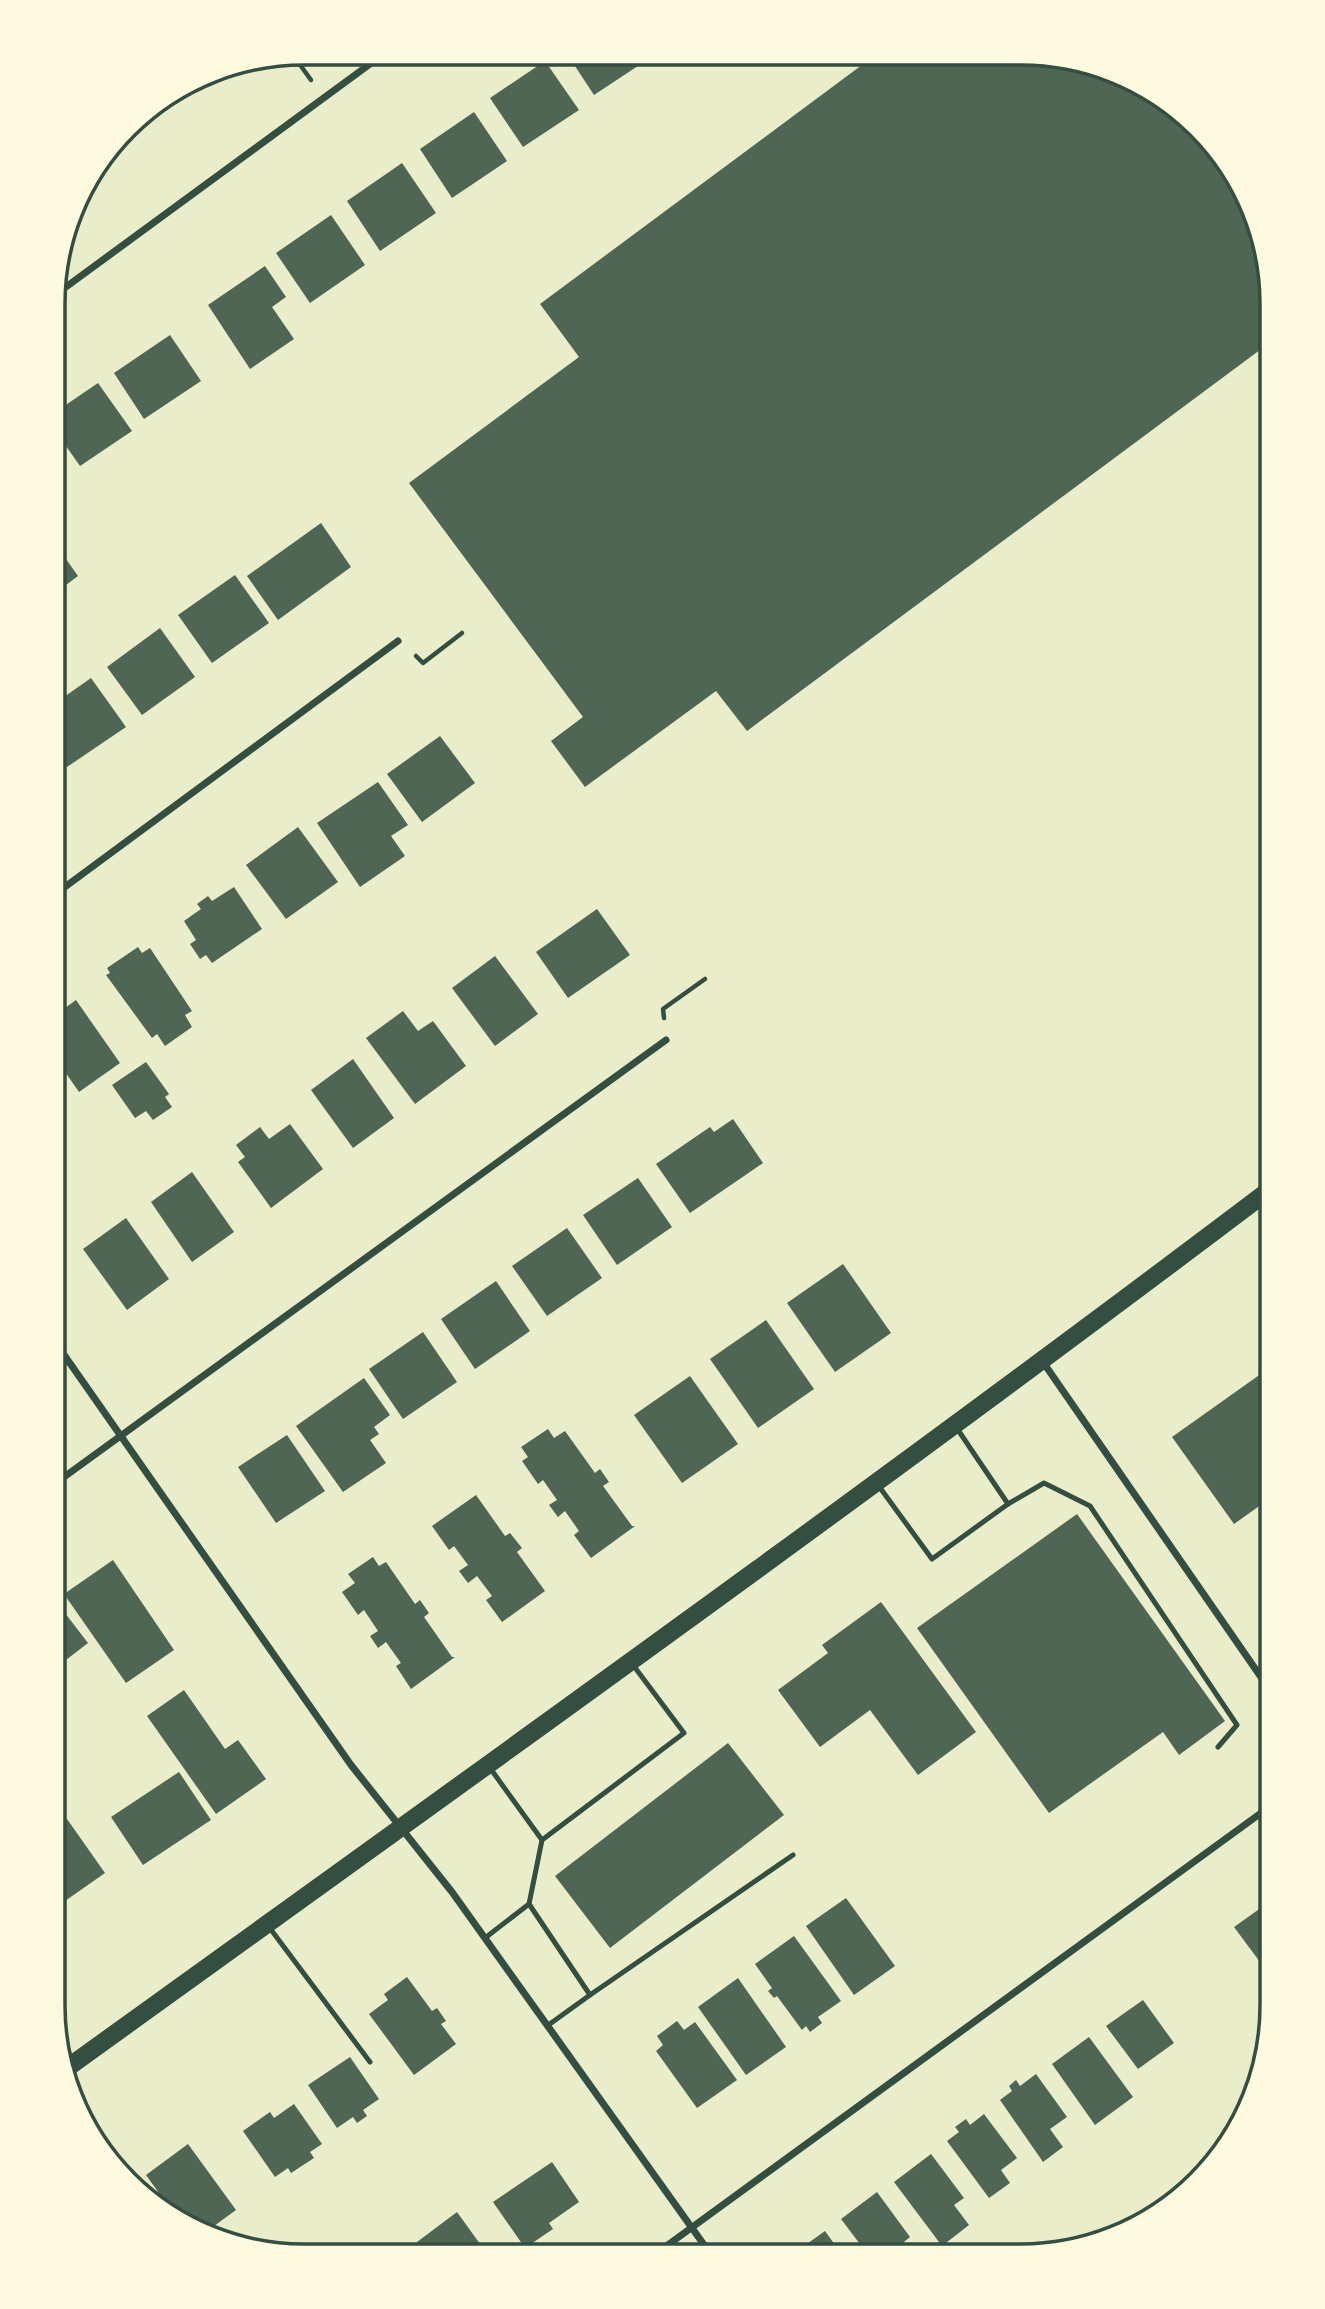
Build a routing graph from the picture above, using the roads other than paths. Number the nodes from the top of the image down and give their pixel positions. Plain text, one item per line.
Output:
1 (369, 65) edge
2 (66, 287) edge
3 (398, 641) road end
4 (65, 887) edge
5 (666, 1040) dead end
6 (1260, 1197) edge
7 (65, 1356) edge
8 (1042, 1361) junction
9 (955, 1425) junction
10 (121, 1436) junction
11 (65, 1476) edge
12 (876, 1483) junction
13 (1008, 1504) junction
14 (631, 1662) junction
15 (1260, 1676) edge
16 (1218, 1747) dead end
17 (488, 1766) junction
18 (1260, 1814) edge
19 (400, 1828) junction
20 (542, 1840) junction
21 (793, 1855) dead end
22 (529, 1904) junction
23 (267, 1924) junction
24 (485, 1938) junction
25 (590, 1996) junction
26 (547, 2026) junction
27 (370, 2062) dead end
28 (72, 2065) edge
29 (692, 2228) junction
30 (669, 2244) edge
31 (703, 2244) edge

1 - 2 street
3 - 4 street
5 - 10 street
6 - 8 main road
7 - 10 street
8 - 9 main road
8 - 15 street
9 - 12 main road
9 - 13 lane
10 - 11 street
10 - 19 street
12 - 13 lane
12 - 14 main road
13 - 16 lane
14 - 17 main road
14 - 20 lane
17 - 19 main road
17 - 20 lane
18 - 29 street
19 - 23 main road
19 - 24 street
20 - 22 lane
21 - 25 lane
22 - 24 lane
22 - 25 lane
23 - 27 lane
23 - 28 main road
24 - 26 street
25 - 26 lane
26 - 29 street
29 - 30 street
29 - 31 street

